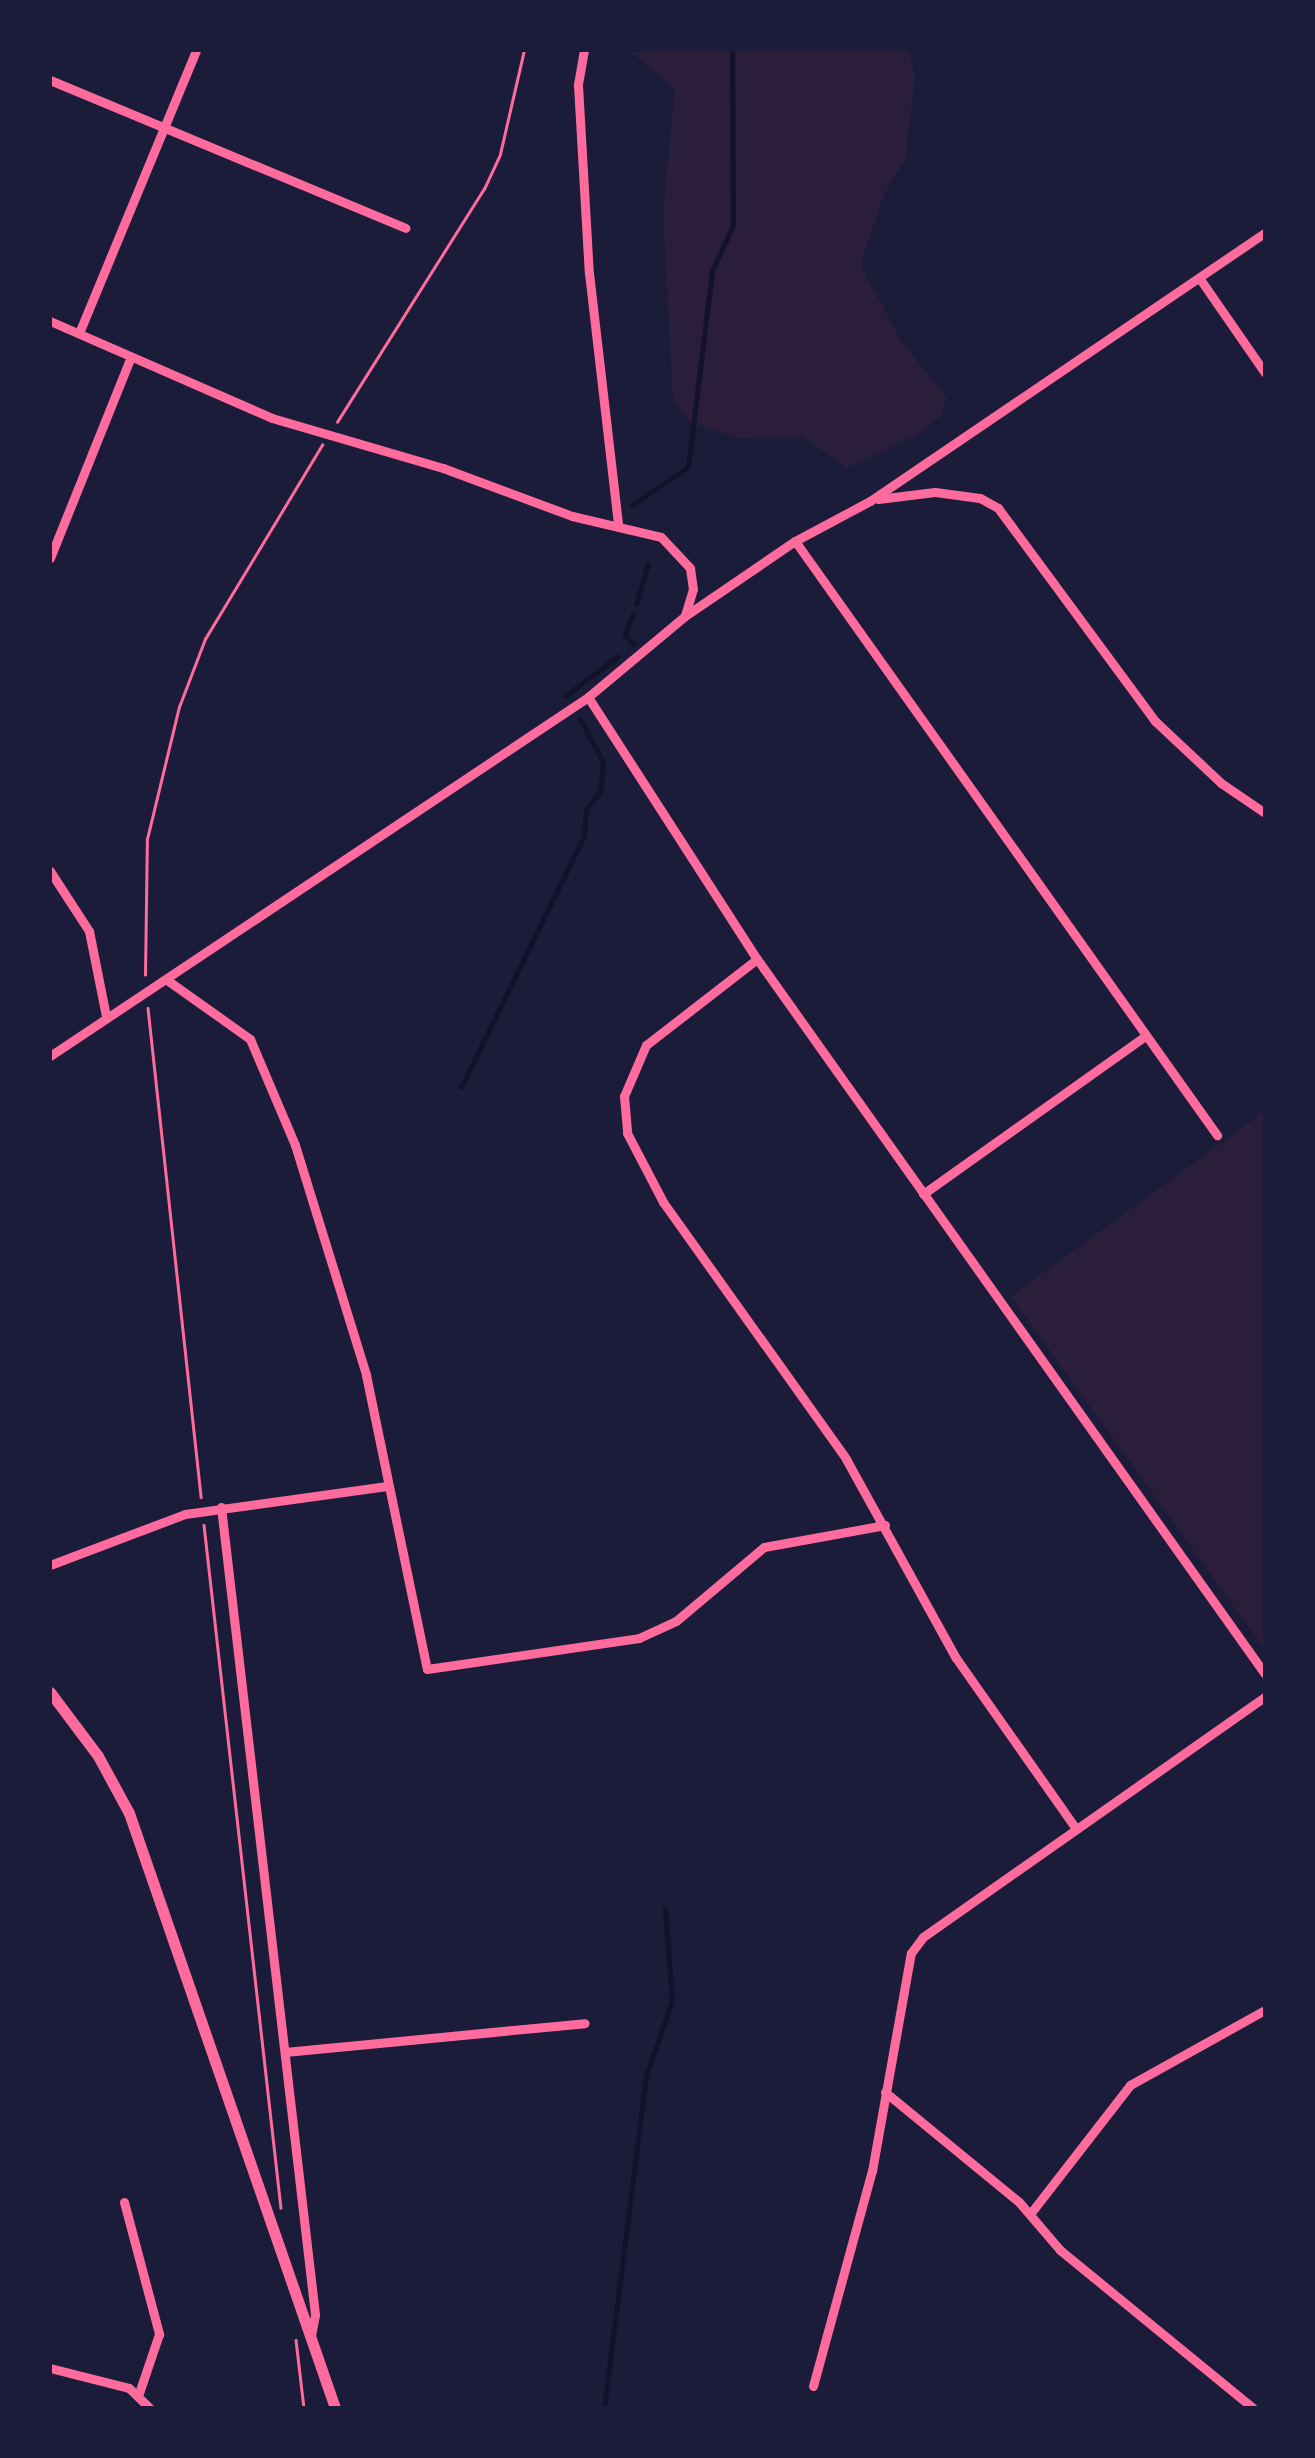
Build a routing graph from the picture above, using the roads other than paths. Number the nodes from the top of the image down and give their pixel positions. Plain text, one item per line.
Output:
1 (196, 50) edge
2 (584, 50) edge
3 (50, 80) edge
4 (164, 129) junction
5 (406, 228) dead end
6 (1265, 233) edge
7 (1200, 280) junction
8 (50, 321) edge
9 (79, 333) junction
10 (131, 357) junction
11 (1265, 373) edge
12 (870, 501) junction
13 (618, 522) junction
14 (795, 541) junction
15 (50, 558) edge
16 (685, 616) junction
17 (588, 696) junction
18 (1265, 813) edge
19 (50, 870) edge
20 (757, 959) junction
21 (167, 980) junction
22 (106, 1016) junction
23 (1145, 1036) junction
24 (50, 1056) edge
25 (1217, 1135) dead end
26 (923, 1194) junction
27 (388, 1486) junction
28 (221, 1507) junction
29 (885, 1526) junction
30 (50, 1565) edge
31 (1265, 1674) edge
32 (50, 1692) edge
33 (1265, 1697) edge
34 (1076, 1829) junction
35 (1265, 2010) edge
36 (584, 2023) dead end
37 (285, 2052) junction
38 (885, 2092) junction
39 (124, 2202) dead end
40 (1030, 2214) junction
41 (310, 2338) junction
42 (50, 2368) edge
43 (813, 2386) dead end
44 (139, 2393) junction
45 (150, 2408) edge
46 (335, 2408) edge
47 (1253, 2408) edge

1 - 4 street
2 - 13 street
3 - 4 street
4 - 5 street
4 - 9 street
6 - 7 street
7 - 11 street
7 - 12 street
8 - 9 street
9 - 10 street
10 - 13 street
10 - 15 street
12 - 14 street
12 - 18 street
13 - 16 street
14 - 16 street
14 - 23 street
16 - 17 street
17 - 20 street
17 - 21 street
19 - 22 street
20 - 26 street
20 - 29 street
21 - 22 street
21 - 27 street
22 - 24 street
23 - 25 street
23 - 26 street
26 - 31 street
27 - 28 street
27 - 29 street
28 - 30 street
28 - 37 street
29 - 34 street
32 - 41 street
33 - 34 street
34 - 38 street
35 - 40 street
36 - 37 street
37 - 41 street
38 - 40 street
38 - 43 street
39 - 44 street
40 - 47 street
41 - 46 street
42 - 44 street
44 - 45 street

